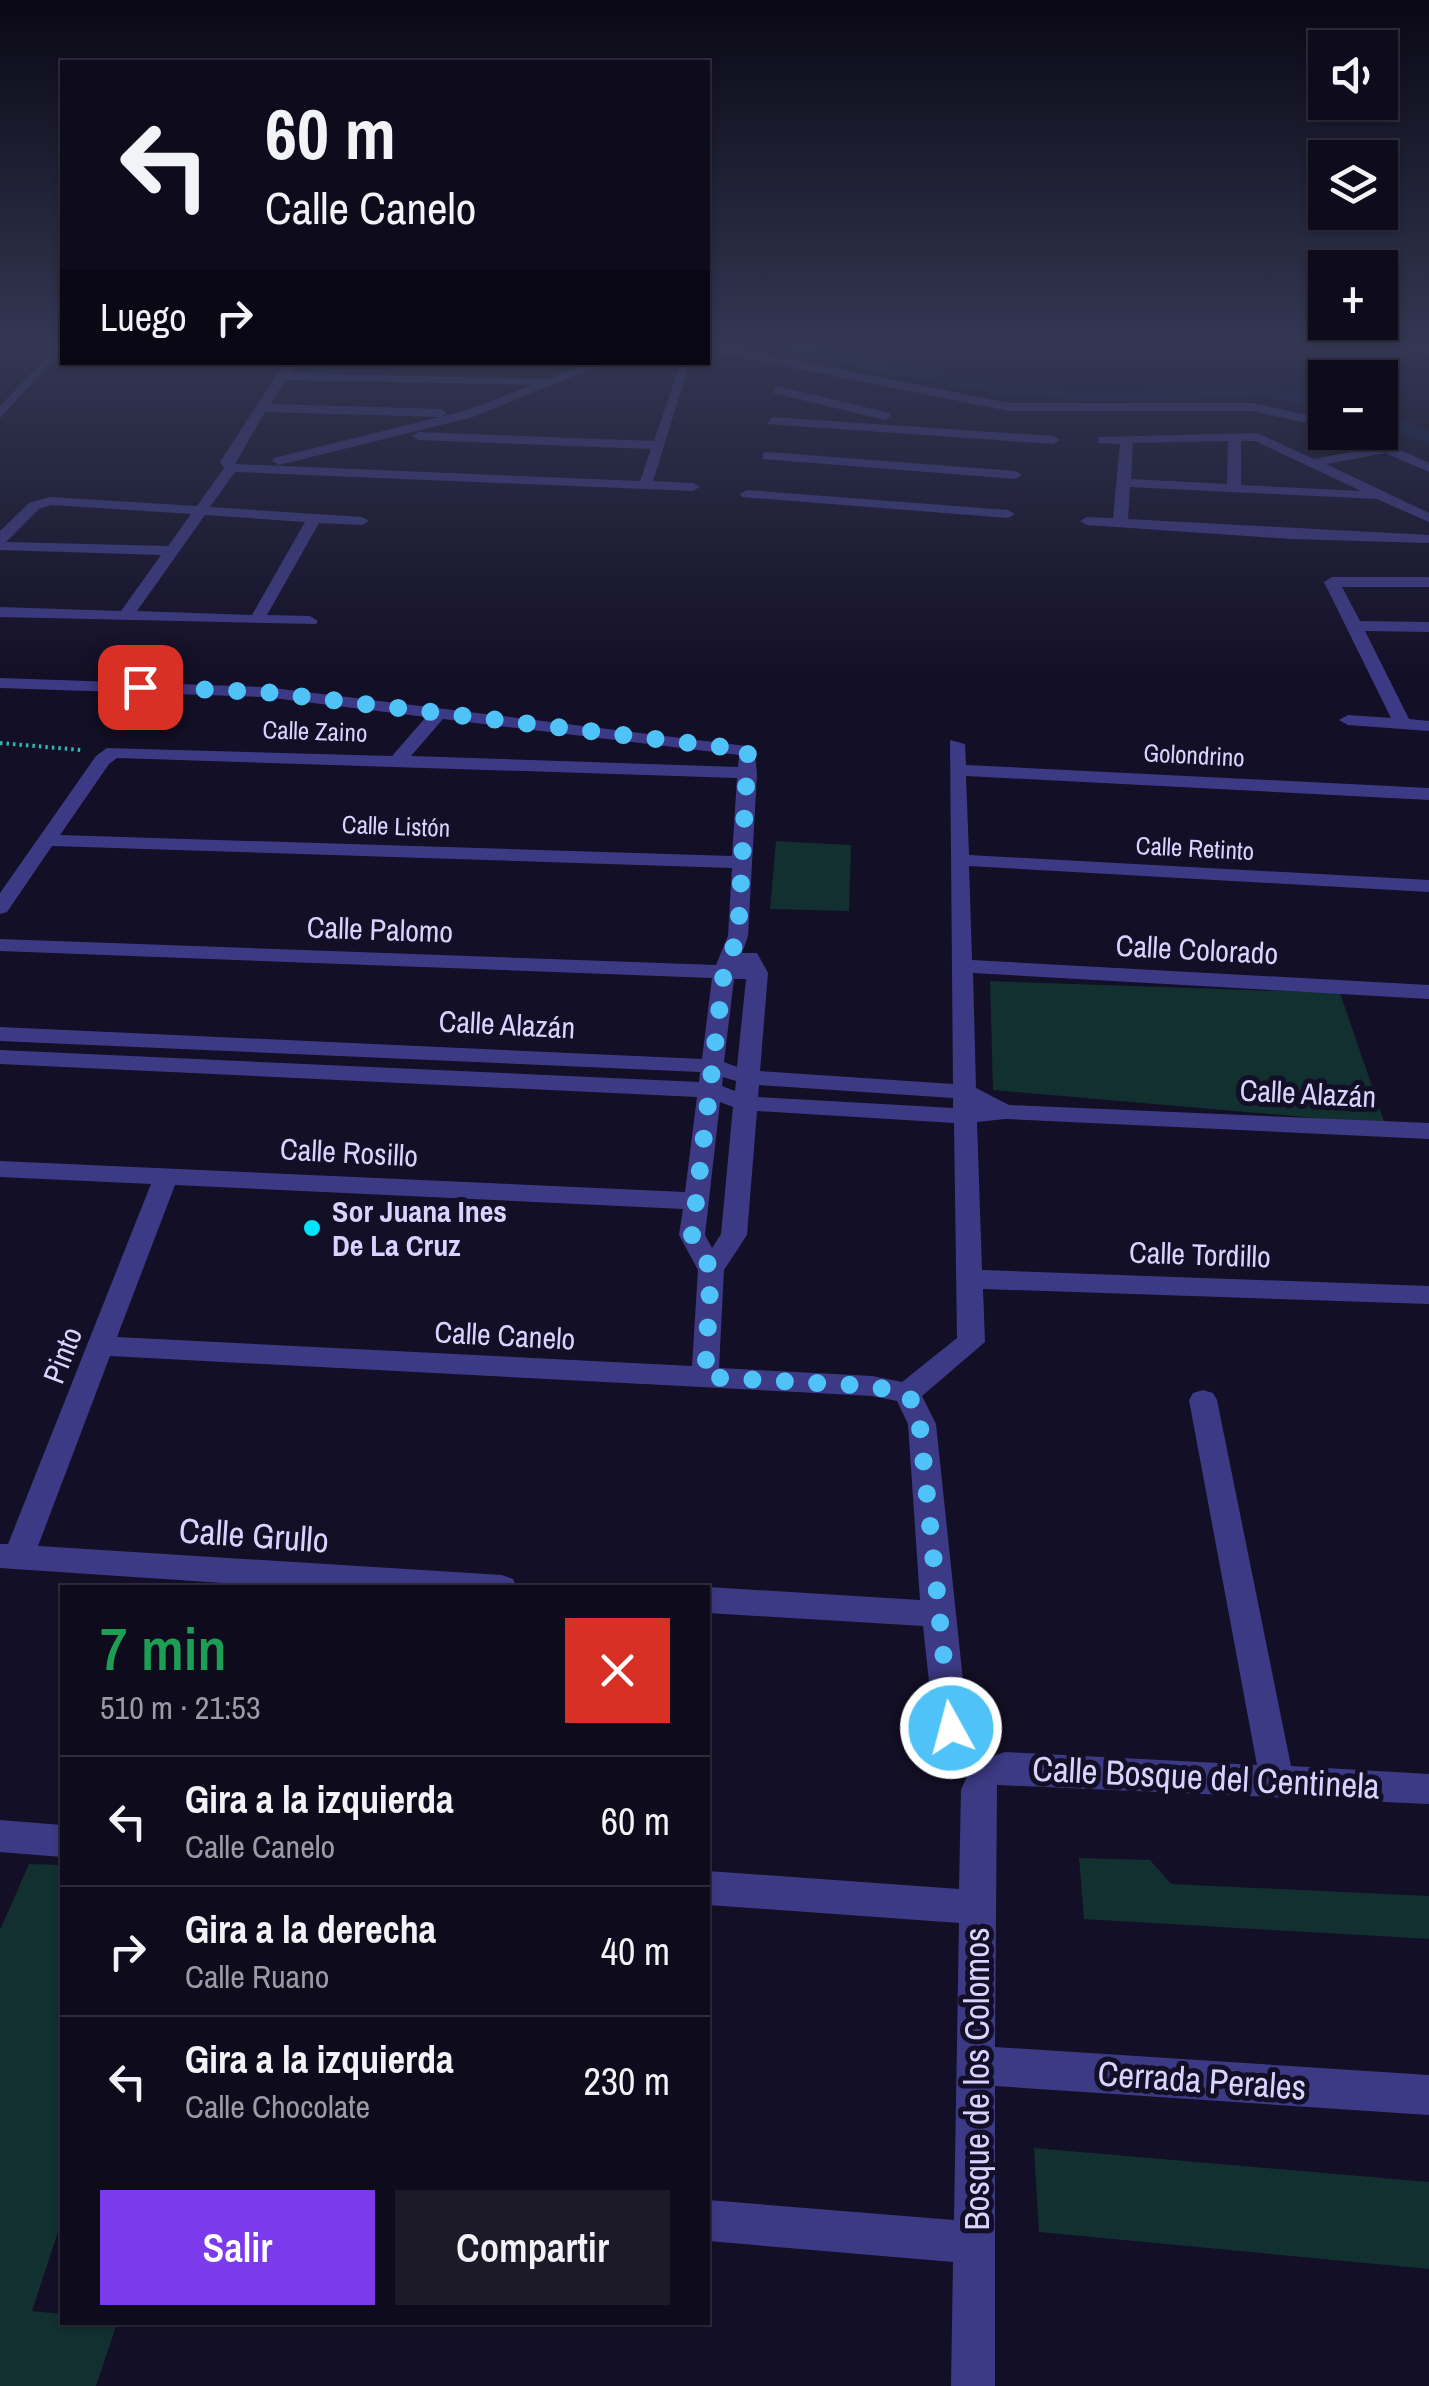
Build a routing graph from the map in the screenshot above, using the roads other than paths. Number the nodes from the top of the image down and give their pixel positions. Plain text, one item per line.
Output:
1 (232, 452) edge
2 (311, 452) edge
3 (656, 452) edge
4 (768, 452) edge
5 (1020, 452) edge
6 (1126, 452) edge
7 (1235, 452) edge
8 (1288, 452) edge
9 (1332, 452) edge
10 (1362, 452) edge
11 (1395, 452) edge
12 (768, 456) junction
13 (1304, 460) junction
14 (238, 468) junction
15 (1429, 468) edge
16 (1015, 475) junction
17 (1124, 483) junction
18 (645, 485) junction
19 (693, 487) dead end
20 (1234, 490) junction
21 (1382, 496) junction
22 (202, 510) junction
23 (1008, 514) junction
24 (314, 518) junction
25 (1429, 518) edge
26 (362, 521) dead end
27 (1087, 521) dead end
28 (1120, 523) junction
29 (1004, 530) dead end
30 (0, 539) edge
31 (1429, 539) edge
32 (0, 546) edge
33 (172, 551) junction
34 (0, 564) edge
35 (161, 566) junction
36 (1429, 582) edge
37 (0, 612) edge
38 (127, 614) junction
39 (257, 619) junction
40 (310, 620) dead end
41 (1352, 626) junction
42 (1429, 627) edge
43 (0, 684) edge
44 (442, 712) junction
45 (1348, 720) dead end
46 (1403, 724) junction
47 (1429, 726) edge
48 (956, 744) dead end
49 (398, 760) junction
50 (957, 770) junction
51 (748, 773) junction
52 (1429, 794) edge
53 (47, 840) junction
54 (959, 860) junction
55 (743, 862) junction
56 (1429, 886) edge
57 (0, 908) edge
58 (738, 936) junction
59 (0, 945) edge
60 (961, 966) junction
61 (724, 971) junction
62 (757, 973) junction
63 (1429, 992) edge
64 (0, 1034) edge
65 (0, 1057) edge
66 (746, 1077) junction
67 (711, 1078) junction
68 (744, 1103) junction
69 (965, 1104) junction
70 (1429, 1131) edge
71 (0, 1169) edge
72 (166, 1176) junction
73 (696, 1201) junction
74 (711, 1270) junction
75 (969, 1279) junction
76 (1429, 1294) edge
77 (100, 1346) junction
78 (705, 1377) junction
79 (906, 1394) junction
80 (1203, 1400) dead end
81 (9, 1557) edge
82 (454, 1585) edge
83 (710, 1600) edge
84 (937, 1614) junction
85 (951, 1728) dead end
86 (985, 1774) joint
87 (1277, 1780) junction
88 (1429, 1789) edge
89 (0, 1836) edge
90 (60, 1841) edge
91 (710, 1888) edge
92 (976, 1907) junction
93 (975, 2065) junction
94 (1429, 2096) edge
95 (710, 2220) edge
96 (977, 2244) junction
97 (973, 2386) edge

1 - 14 street
2 - 14 street
3 - 18 street
4 - 12 street
5 - 16 street
6 - 17 street
7 - 20 street
8 - 13 street
9 - 13 street
10 - 13 street
11 - 15 street
12 - 16 street
12 - 23 street
13 - 21 street
14 - 18 street
14 - 22 street
16 - 23 street
17 - 20 street
17 - 28 street
18 - 19 street
20 - 21 street
21 - 25 street
22 - 24 street
22 - 30 street
22 - 33 street
23 - 29 street
24 - 26 street
24 - 39 street
27 - 28 street
28 - 31 street
32 - 33 street
33 - 35 street
34 - 35 street
35 - 38 street
36 - 41 street
37 - 38 street
38 - 39 street
39 - 40 street
41 - 42 street
41 - 46 street
43 - 44 street
44 - 49 street
44 - 51 street
45 - 46 street
46 - 47 street
48 - 50 street
49 - 51 street, Calle Zaino
49 - 53 street, Calle Zaino
50 - 52 street, Golondrino
50 - 54 street
51 - 55 street
53 - 55 street, Calle Listón
53 - 57 street
54 - 56 street, Calle Retinto
54 - 60 street
55 - 58 street
58 - 61 street
58 - 62 street
59 - 61 street, Calle Palomo
60 - 63 street, Calle Colorado
60 - 69 street
61 - 62 street, Calle Palomo
61 - 67 street
62 - 66 street
64 - 67 street, Calle Alazán
65 - 67 street, Calle Alazán
66 - 67 street, Calle Alazán
66 - 68 street
66 - 69 street, Calle Alazán
67 - 68 street, Calle Alazán
67 - 73 street
68 - 69 street, Calle Alazán
68 - 74 street
69 - 70 street, Calle Alazán
69 - 75 street
71 - 72 street, Calle Rosillo
72 - 73 street, Calle Rosillo
72 - 77 street, Pinto
73 - 74 street
74 - 78 street
75 - 76 street, Calle Tordillo
75 - 79 street
77 - 78 street, Calle Canelo
77 - 81 street, Pinto
78 - 79 street, Calle Canelo
79 - 84 street
80 - 87 street
81 - 82 street, Calle Grullo
83 - 84 street
84 - 85 street
86 - 87 street, Calle Bosque del Centinela
86 - 92 street, Bosque de los Colomos
87 - 88 street, Calle Bosque del Centinela
89 - 90 street
91 - 92 street
92 - 93 street, Bosque de los Colomos
93 - 94 street, Cerrada Perales
93 - 96 street, Bosque de los Colomos
95 - 96 street
96 - 97 street, Bosque de los Colomos

